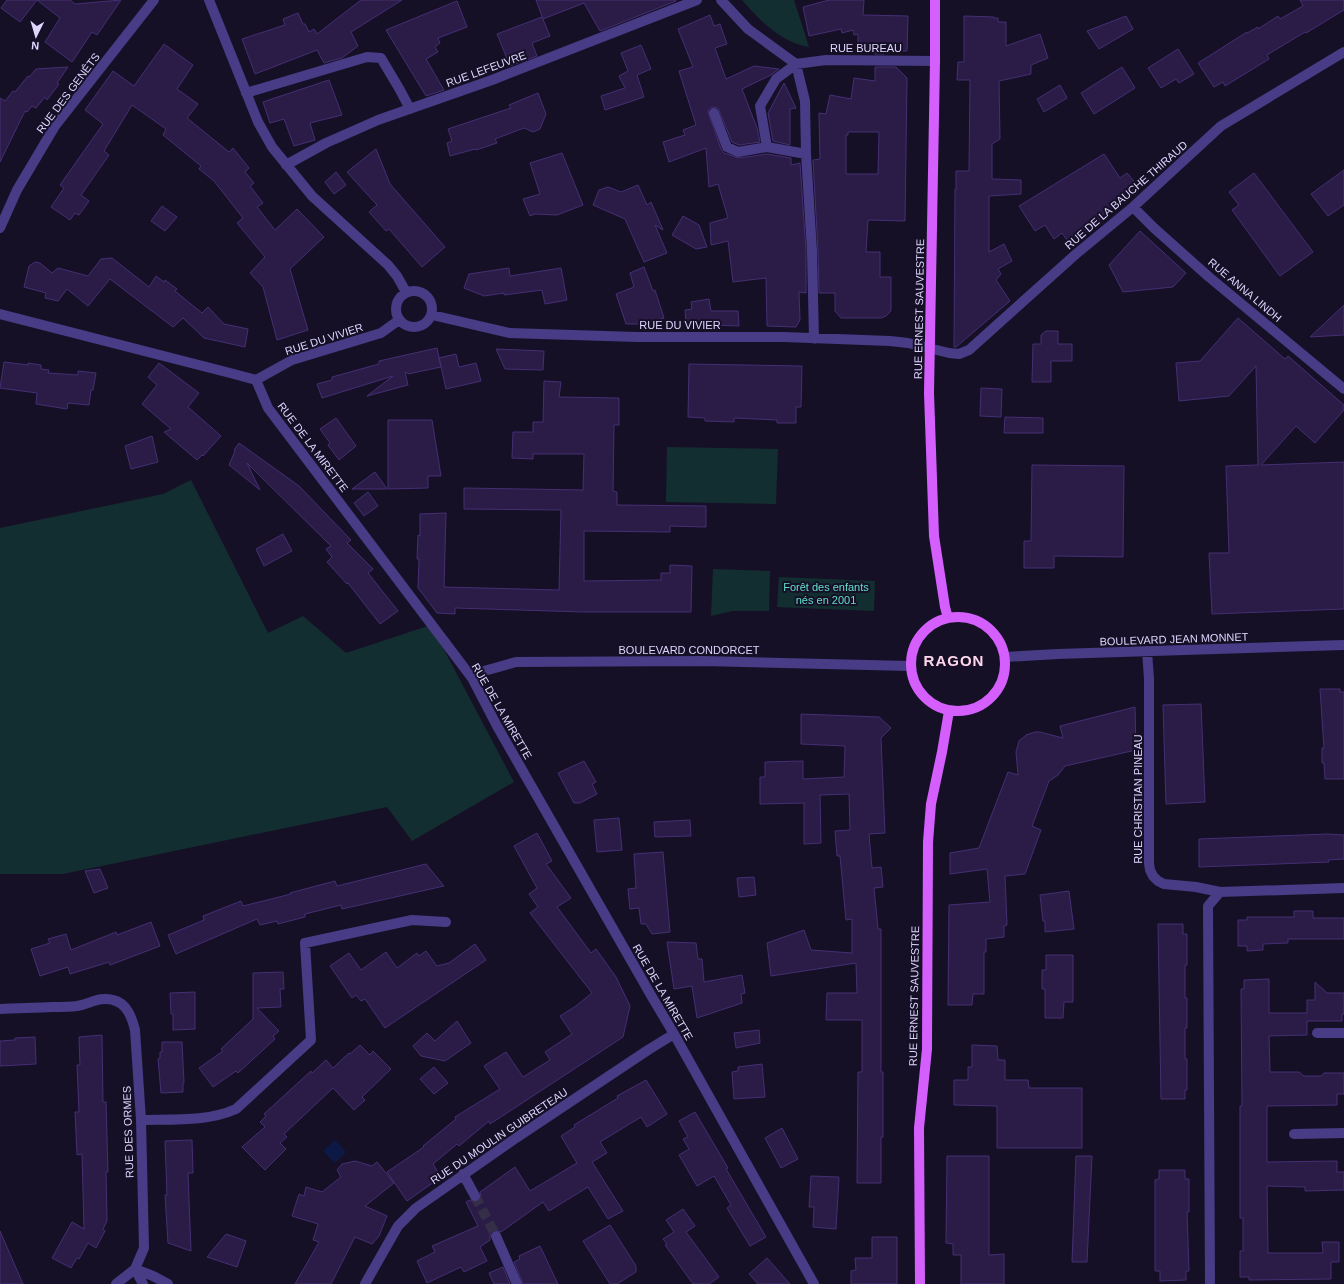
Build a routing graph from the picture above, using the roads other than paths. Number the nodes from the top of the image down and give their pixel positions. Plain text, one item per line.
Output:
1 (154, 0) edge
2 (209, 0) edge
3 (697, 0) edge
4 (721, 0) edge
5 (935, 0) edge
6 (1344, 52) edge
7 (935, 60) junction
8 (796, 64) junction
9 (246, 92) junction
10 (410, 109) junction
11 (714, 113) dead end
12 (767, 147) junction
13 (806, 154) junction
14 (286, 165) junction
15 (1133, 207) junction
16 (0, 228) edge
17 (406, 292) junction
18 (0, 314) edge
19 (432, 315) junction
20 (399, 320) junction
21 (814, 338) junction
22 (930, 348) junction
23 (256, 380) junction
24 (1344, 389) edge
25 (948, 618) junction
26 (1344, 645) edge
27 (1147, 651) junction
28 (1005, 657) junction
29 (910, 666) junction
30 (472, 678) junction
31 (949, 711) junction
32 (1344, 888) edge
33 (1220, 892) junction
34 (446, 922) dead end
35 (0, 1009) edge
36 (1317, 1033) dead end
37 (1344, 1033) edge
38 (674, 1034) junction
39 (141, 1120) junction
40 (1344, 1133) edge
41 (1294, 1134) dead end
42 (463, 1174) junction
43 (475, 1196) tunnel mouth
44 (496, 1236) tunnel mouth
45 (135, 1269) junction
46 (116, 1284) edge
47 (143, 1284) edge
48 (168, 1284) edge
49 (365, 1284) edge
50 (517, 1284) edge
51 (814, 1284) edge
52 (920, 1284) edge
53 (1210, 1284) edge

1 - 16 street, RUE DES GENÊTS
2 - 9 street
3 - 10 street, RUE LEFEUVRE
4 - 8 street
5 - 7 main road, RUE ERNEST SAUVESTRE
6 - 15 street, RUE DE LA BAUCHE THIRAUD
7 - 8 street, RUE BUREAU
7 - 22 main road, RUE ERNEST SAUVESTRE
8 - 12 street
8 - 13 street
9 - 10 street
9 - 14 street
10 - 14 street, RUE LEFEUVRE
11 - 12 street
12 - 13 street
13 - 21 street
14 - 17 street
15 - 22 street, RUE DE LA BAUCHE THIRAUD
15 - 24 street, RUE ANNA LINDH
17 - 19 street
17 - 20 street
18 - 23 street
19 - 20 street
19 - 21 street, RUE DU VIVIER
20 - 23 street, RUE DU VIVIER
21 - 22 street, RUE DU VIVIER
22 - 25 main road, RUE ERNEST SAUVESTRE
23 - 30 street, RUE DE LA MIRETTE
25 - 28 main road
25 - 29 main road
26 - 27 street, BOULEVARD JEAN MONNET
27 - 28 street, BOULEVARD JEAN MONNET
27 - 33 street, RUE CHRISTIAN PINEAU
28 - 31 main road
29 - 30 street, BOULEVARD CONDORCET
29 - 31 main road
30 - 38 street, RUE DE LA MIRETTE
31 - 52 main road, RUE ERNEST SAUVESTRE
32 - 33 street, RUE CHRISTIAN PINEAU
33 - 53 street
34 - 39 street
35 - 39 street, RUE DES ORMES
36 - 37 street
38 - 42 street, RUE DU MOULIN GUIBRETEAU
38 - 51 street, RUE DE LA MIRETTE
39 - 45 street, RUE DES ORMES
40 - 41 street
42 - 43 street
42 - 49 street, RUE DU MOULIN GUIBRETEAU
44 - 50 street
45 - 46 street
45 - 47 street
45 - 48 street

